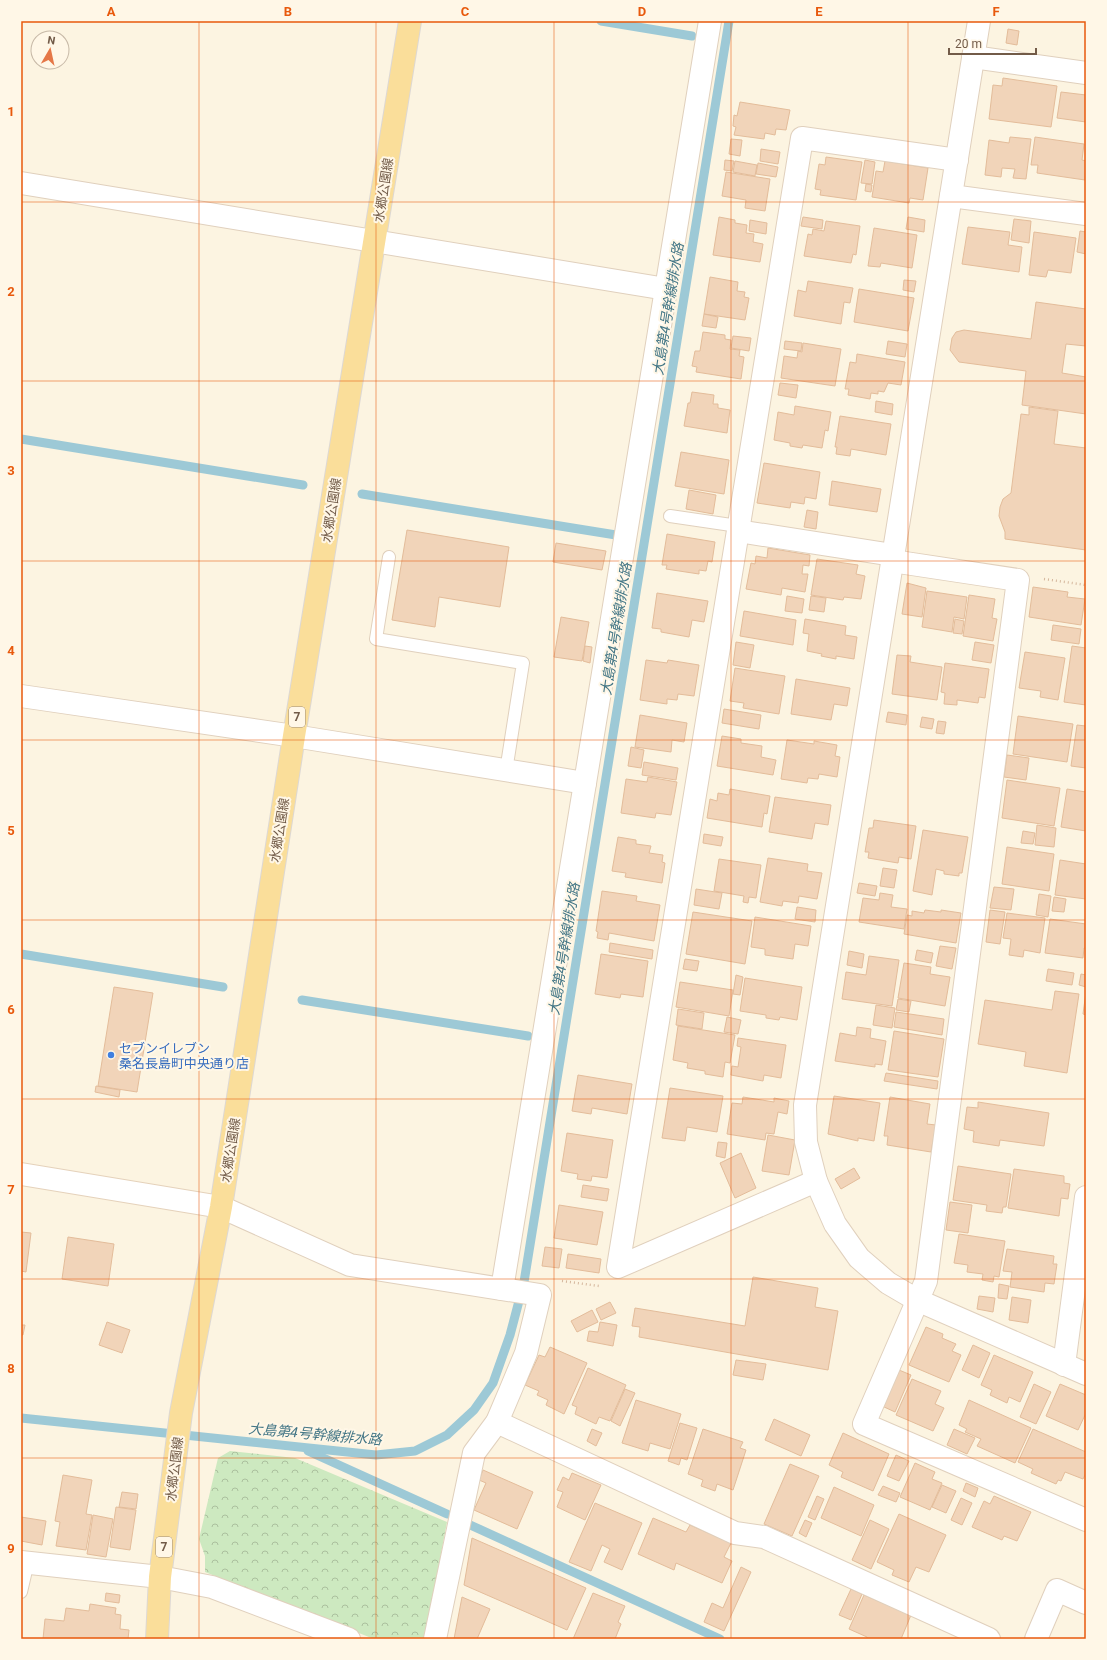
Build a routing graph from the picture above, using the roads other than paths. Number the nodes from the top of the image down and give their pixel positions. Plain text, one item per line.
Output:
1 (410, 21) edge
2 (710, 21) edge
3 (979, 21) edge
4 (973, 57) junction
5 (1086, 73) edge
6 (957, 160) junction
7 (21, 183) edge
8 (951, 196) junction
9 (1086, 214) edge
10 (375, 241) junction
11 (666, 288) junction
12 (670, 516) dead end
13 (738, 529) junction
14 (389, 557) dead end
15 (893, 558) junction
16 (21, 696) edge
17 (294, 736) junction
18 (506, 771) junction
19 (585, 783) junction
20 (21, 1174) edge
21 (816, 1181) junction
22 (1086, 1197) edge
23 (221, 1207) junction
24 (504, 1289) junction
25 (917, 1300) junction
26 (1064, 1365) junction
27 (1086, 1374) edge
28 (496, 1422) junction
29 (1086, 1520) edge
30 (24, 1562) edge
31 (160, 1577) junction
32 (21, 1592) edge
33 (1086, 1603) edge
34 (157, 1639) edge
35 (348, 1639) edge
36 (435, 1639) edge
37 (989, 1639) edge
38 (1036, 1639) edge

1 - 10 main road, 水郷公園線 / 7
2 - 11 street
3 - 4 street
4 - 5 street
4 - 6 street
6 - 8 street
6 - 13 street
7 - 10 street
8 - 9 street
8 - 15 street
10 - 11 street
10 - 17 main road, 水郷公園線 / 7
11 - 19 street
12 - 13 lane
13 - 15 street
13 - 21 street
14 - 18 lane
15 - 21 street
15 - 25 street
16 - 17 street
17 - 18 street
17 - 23 main road, 水郷公園線 / 7
18 - 19 street
19 - 24 street
20 - 23 street
21 - 25 street
22 - 26 street
23 - 24 street
23 - 31 main road, 水郷公園線 / 7
24 - 28 street
25 - 26 street
25 - 29 street
26 - 27 street
28 - 36 street
28 - 37 street
30 - 31 street
30 - 32 lane
31 - 34 main road, 水郷公園線 / 7
31 - 35 street
33 - 38 street

